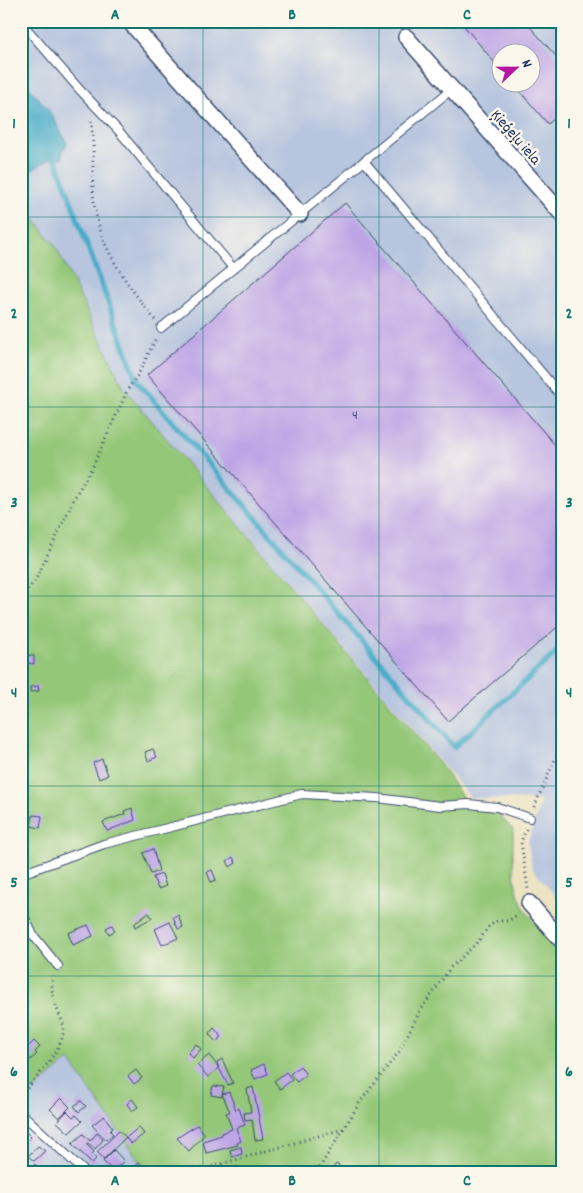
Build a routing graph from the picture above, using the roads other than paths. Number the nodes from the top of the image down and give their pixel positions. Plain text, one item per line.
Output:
1 (130, 21) edge
2 (21, 22) edge
3 (406, 37) dead end
4 (452, 89) junction
5 (364, 161) junction
6 (300, 214) junction
7 (562, 214) edge
8 (233, 268) junction
9 (161, 328) road end
10 (562, 396) edge
11 (530, 818) dead end
12 (21, 874) edge
13 (529, 903) road end
14 (21, 910) edge
15 (562, 941) edge
16 (58, 966) road end
17 (21, 1113) edge
18 (85, 1172) edge

1 - 6 street
2 - 8 lane
3 - 4 street, Ķieģeļu iela
4 - 5 lane
4 - 7 street, Ķieģeļu iela
5 - 6 lane
5 - 10 lane
6 - 8 lane
8 - 9 lane
11 - 12 lane
13 - 15 street
14 - 16 lane
17 - 18 lane

